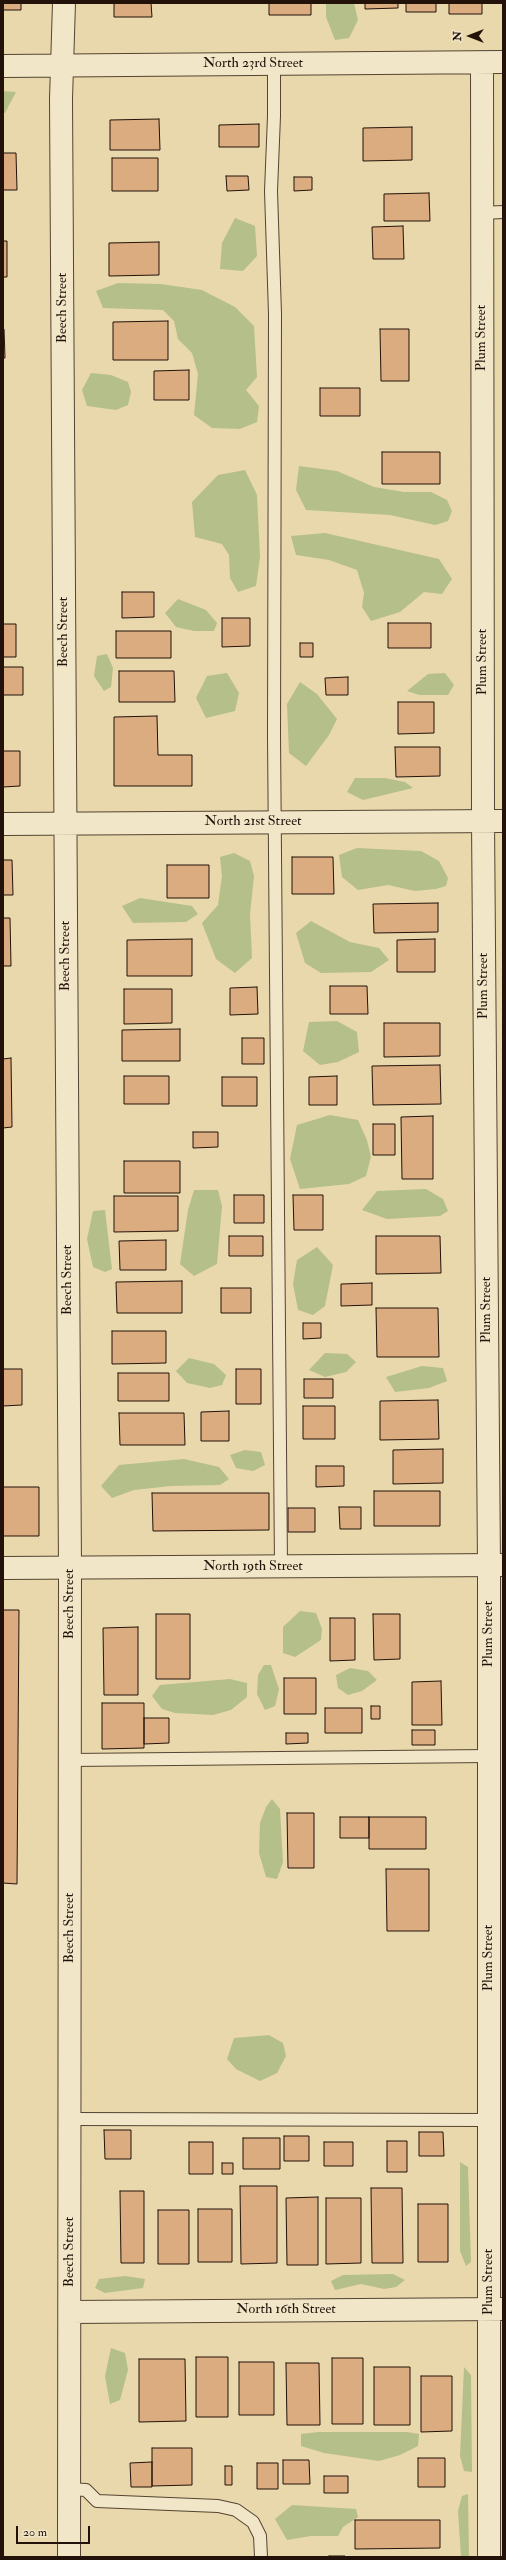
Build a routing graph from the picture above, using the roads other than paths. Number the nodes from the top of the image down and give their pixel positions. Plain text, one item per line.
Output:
1 (64, 3) edge
2 (503, 62) edge
3 (482, 63) junction
4 (274, 64) junction
5 (63, 65) junction
6 (3, 66) edge
7 (493, 213) edge
8 (493, 821) edge
9 (277, 822) junction
10 (3, 824) edge
11 (66, 824) junction
12 (496, 1565) edge
13 (281, 1566) junction
14 (3, 1568) edge
15 (70, 1568) junction
16 (490, 1756) junction
17 (70, 1760) junction
18 (70, 2119) junction
19 (490, 2120) junction
20 (496, 2309) edge
21 (70, 2312) junction
22 (69, 2489) junction
23 (69, 2557) edge
24 (261, 2557) edge
25 (490, 2557) edge

1 - 5 street, Beech Street
2 - 3 street, North 23rd Street
3 - 4 street, North 23rd Street
3 - 7 street, Plum Street
4 - 5 street, North 23rd Street
4 - 9 lane
5 - 6 street, North 23rd Street
5 - 11 street, Beech Street
7 - 8 street, Plum Street
8 - 9 street, North 21st Street
8 - 12 street, Plum Street
9 - 11 street, North 21st Street
9 - 13 lane
10 - 11 street, North 21st Street
11 - 15 street, Beech Street
12 - 13 street, North 19th Street
12 - 16 street, Plum Street
13 - 15 street, North 19th Street
14 - 15 street, North 19th Street
15 - 17 street, Beech Street
16 - 17 lane
16 - 19 street, Plum Street
17 - 18 street, Beech Street
18 - 19 lane
18 - 21 street, Beech Street
19 - 20 street, Plum Street
20 - 21 street, North 16th Street
20 - 25 street, Plum Street
21 - 22 street, Beech Street
22 - 23 street, Beech Street
22 - 24 lane

